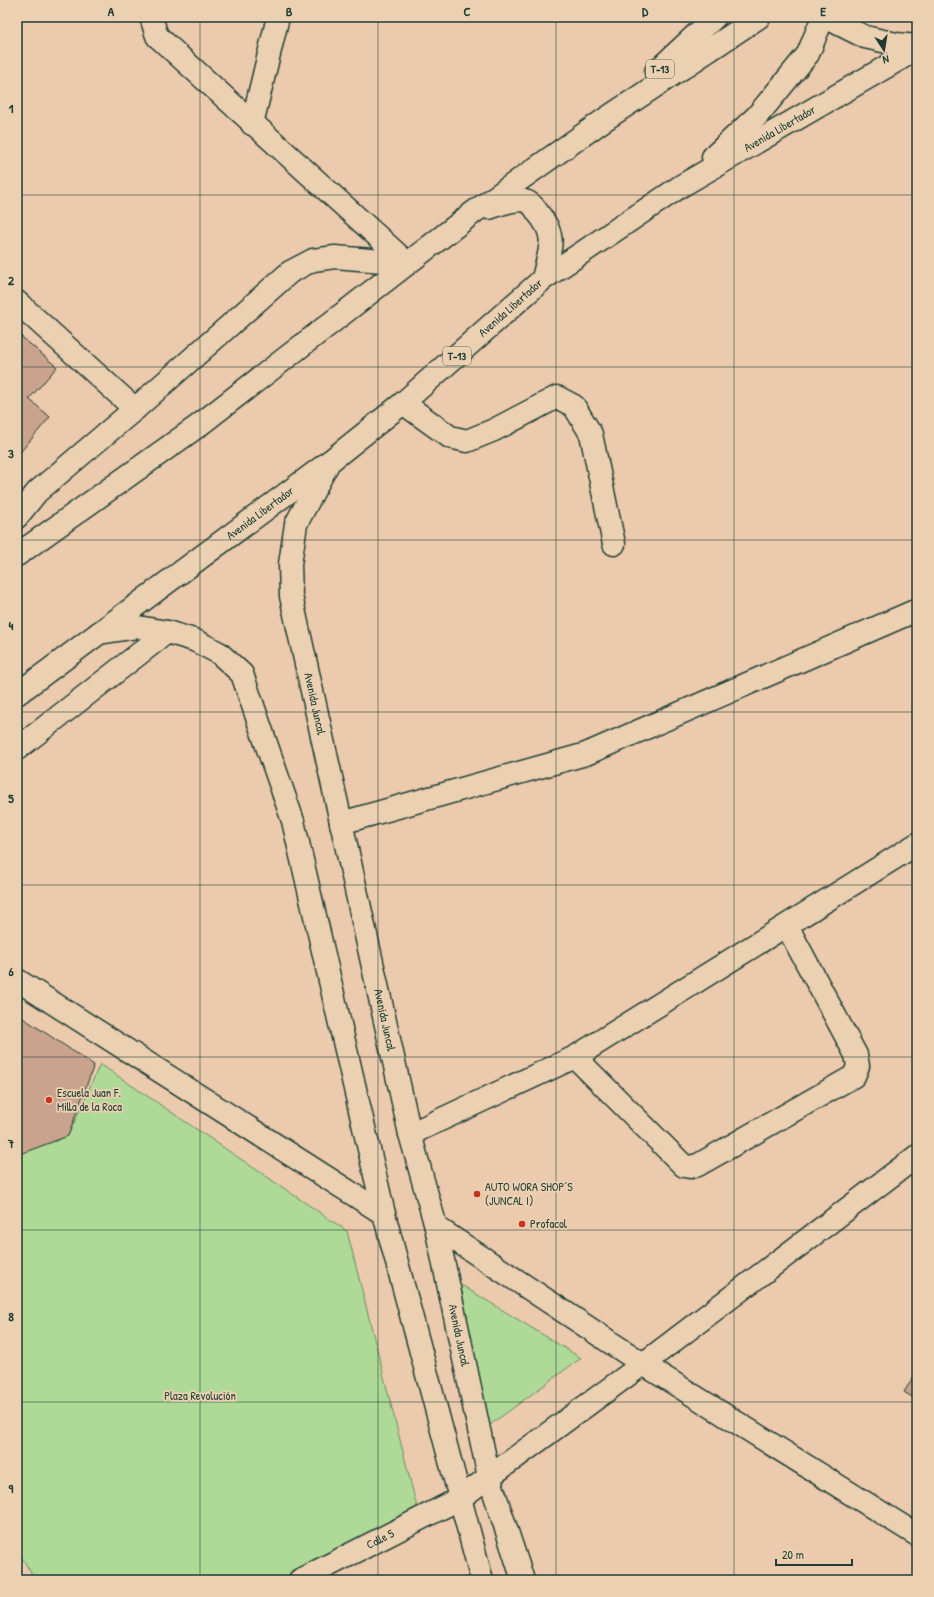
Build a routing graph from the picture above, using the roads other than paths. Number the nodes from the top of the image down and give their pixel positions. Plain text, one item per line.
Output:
1 (151, 17) edge
2 (278, 17) edge
3 (715, 17) edge
4 (759, 17) edge
5 (824, 17) edge
6 (917, 48) edge
7 (604, 120) junction
8 (252, 124) junction
9 (681, 186) junction
10 (474, 212) junction
11 (407, 263) junction
12 (543, 279) junction
13 (17, 302) edge
14 (403, 403) junction
15 (135, 409) junction
16 (329, 462) junction
17 (17, 518) edge
18 (614, 544) dead end
19 (17, 555) edge
20 (917, 610) edge
21 (167, 632) junction
22 (99, 633) junction
23 (17, 694) edge
24 (17, 749) edge
25 (341, 823) junction
26 (917, 844) edge
27 (787, 926) junction
28 (17, 980) edge
29 (575, 1056) junction
30 (410, 1134) junction
31 (917, 1156) edge
32 (384, 1214) junction
33 (436, 1227) junction
34 (643, 1364) junction
35 (489, 1477) junction
36 (459, 1499) junction
37 (917, 1535) edge
38 (300, 1580) edge
39 (482, 1580) edge
40 (523, 1580) edge

1 - 8 main road
2 - 8 main road
3 - 7 main road, T-13
4 - 7 main road, T-13
5 - 6 main road, T-13
5 - 9 main road
6 - 9 main road, Avenida Libertador / T-13
7 - 10 main road, T-13
8 - 11 main road
9 - 12 main road, Avenida Libertador / T-13
10 - 11 main road, T-13
10 - 12 main road, T-13
11 - 15 main road
11 - 19 main road, T-13
12 - 14 main road, Avenida Libertador / T-13
13 - 15 main road
14 - 16 main road, Avenida Libertador / T-13
14 - 18 main road
15 - 17 main road
16 - 22 main road, Avenida Libertador / T-13
16 - 25 main road, Avenida Juncal
20 - 25 main road
21 - 22 main road
21 - 24 main road
21 - 32 main road
22 - 23 main road, Avenida Libertador / T-13
25 - 30 main road, Avenida Juncal
26 - 27 main road
27 - 29 main road
27 - 29 main road
28 - 32 main road
29 - 30 main road
30 - 33 main road, Avenida Juncal
31 - 34 main road, Calle 5
32 - 36 main road
33 - 34 main road
33 - 35 main road, Avenida Juncal
34 - 35 main road, Calle 5
34 - 37 main road
35 - 36 main road, Calle 5
35 - 40 main road, Avenida Juncal
36 - 38 main road, Calle 5
36 - 39 main road

